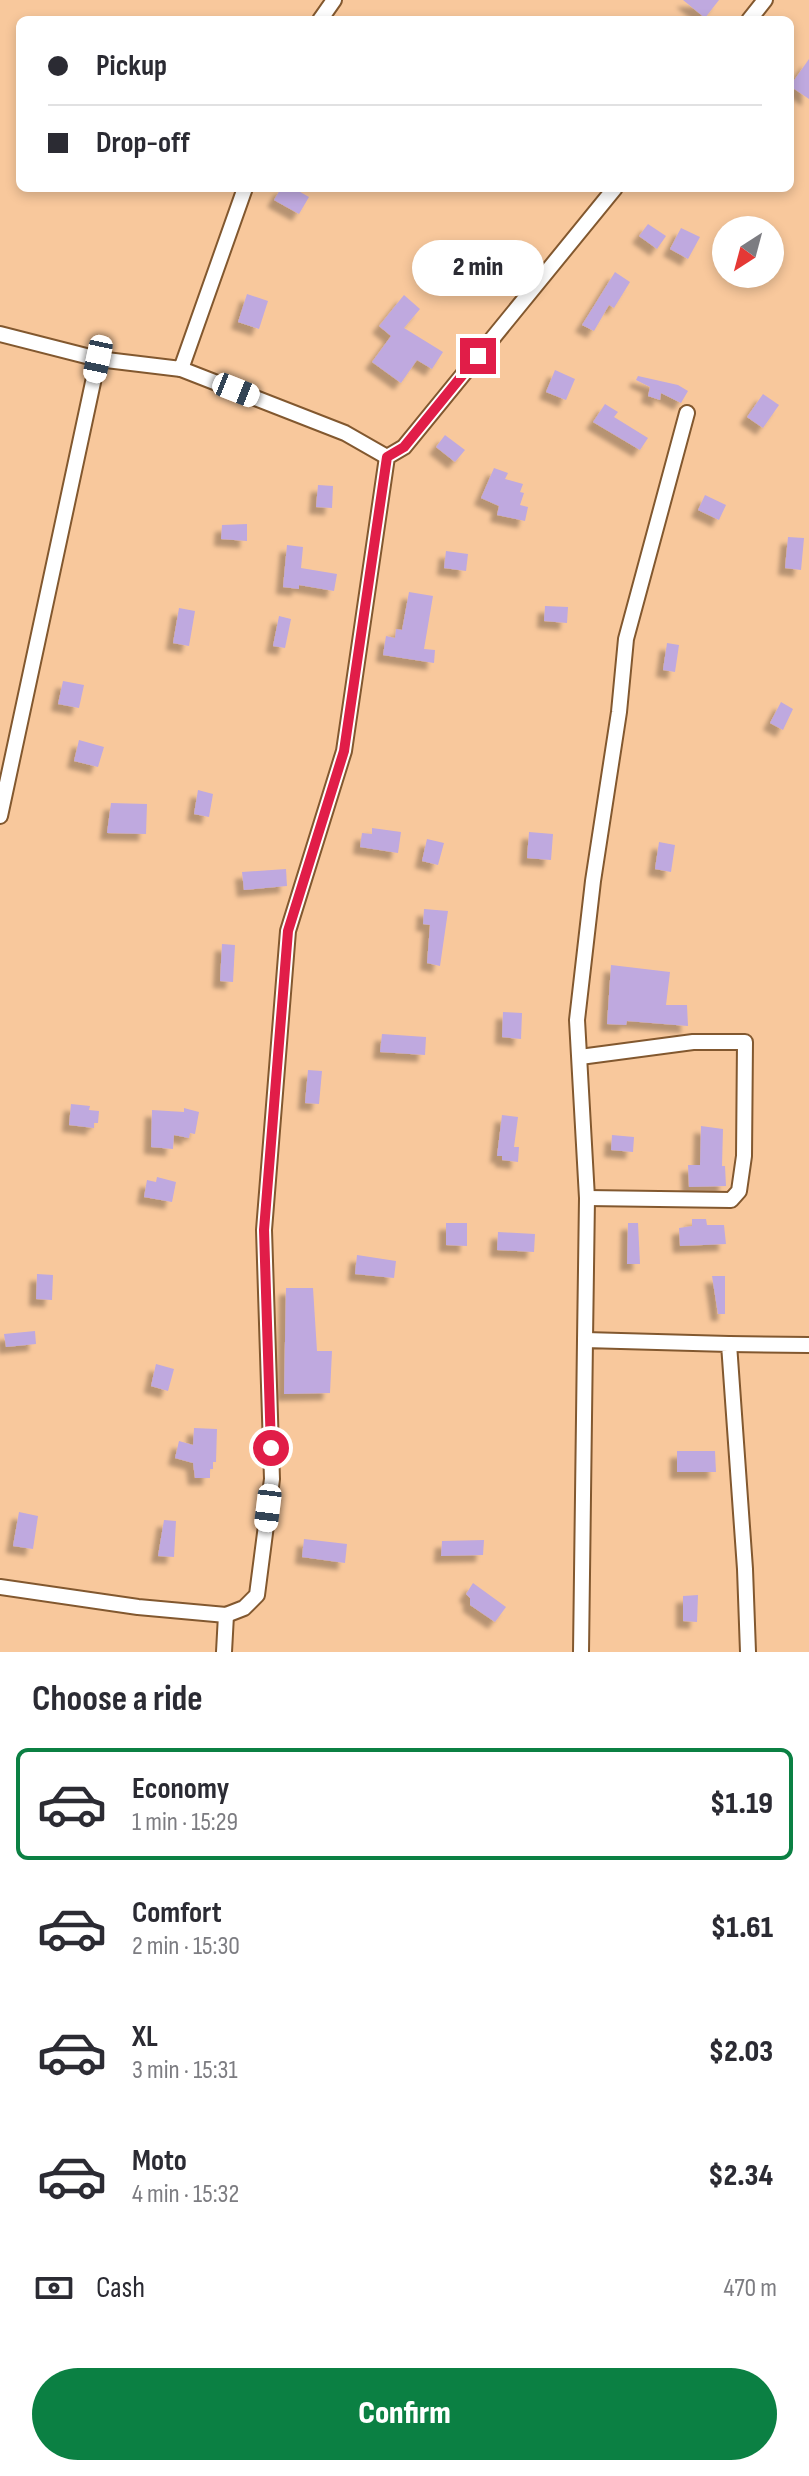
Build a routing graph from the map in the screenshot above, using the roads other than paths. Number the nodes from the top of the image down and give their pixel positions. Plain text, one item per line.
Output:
1 (765, 0) edge
2 (752, 16) edge
3 (244, 192) edge
4 (612, 192) edge
5 (0, 334) edge
6 (98, 359) junction
7 (181, 369) junction
8 (687, 413) dead end
9 (387, 457) junction
10 (0, 816) edge
11 (580, 1057) junction
12 (587, 1198) junction
13 (585, 1340) junction
14 (729, 1344) junction
15 (809, 1345) edge
16 (0, 1587) edge
17 (226, 1615) junction
18 (224, 1652) edge
19 (581, 1652) edge
20 (748, 1652) edge

1 - 2 street
3 - 7 street
4 - 9 street
5 - 6 street
6 - 7 street
6 - 10 street
7 - 9 street
8 - 11 street
9 - 17 street
11 - 12 street
11 - 12 street
12 - 13 street
13 - 14 street
13 - 19 street
14 - 15 street
14 - 20 street
16 - 17 street
17 - 18 street

